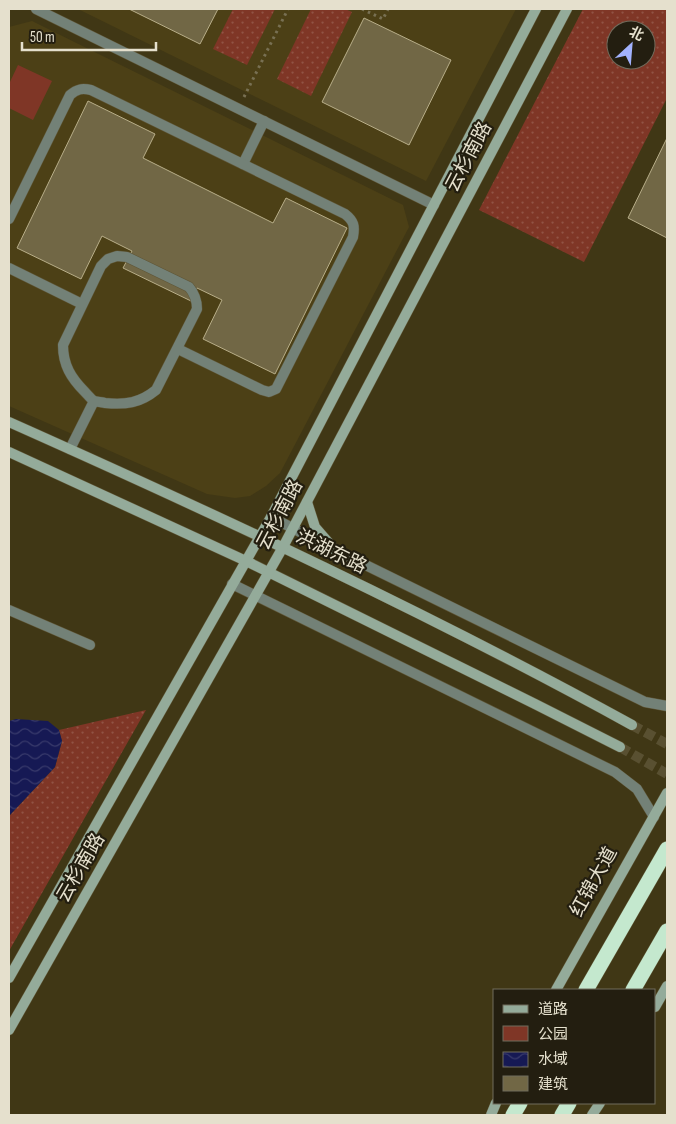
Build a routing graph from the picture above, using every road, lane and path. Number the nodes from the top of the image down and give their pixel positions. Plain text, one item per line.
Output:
1 (36, 9) edge
2 (288, 9) edge
3 (362, 9) edge
4 (388, 9) edge
5 (536, 9) edge
6 (567, 9) edge
7 (239, 108) junction
8 (264, 121) junction
9 (243, 164) junction
10 (434, 205) junction
11 (9, 219) edge
12 (9, 268) edge
13 (82, 304) junction
14 (178, 349) junction
15 (94, 401) junction
16 (9, 422) edge
17 (70, 449) junction
18 (9, 452) edge
19 (307, 502) junction
20 (270, 517) junction
21 (293, 528) junction
22 (260, 536) junction
23 (283, 547) junction
24 (335, 550) junction
25 (246, 561) junction
26 (269, 572) junction
27 (232, 584) junction
28 (256, 596) junction
29 (9, 610) edge
30 (90, 645) dead end
31 (667, 706) edge
32 (632, 725) tunnel mouth
33 (620, 747) tunnel mouth
34 (667, 793) edge
35 (654, 817) junction
36 (667, 849) edge
37 (667, 931) edge
38 (9, 978) edge
39 (667, 986) edge
40 (557, 989) edge
41 (587, 989) edge
42 (634, 989) edge
43 (656, 1005) edge
44 (9, 1030) edge
45 (519, 1104) edge
46 (568, 1104) edge
47 (599, 1104) edge
48 (513, 1115) edge
49 (562, 1115) edge
50 (592, 1115) edge

1 - 7 street
2 - 7 path
3 - 4 path
5 - 10 main road, 云杉南路
6 - 19 main road, 云杉南路
7 - 8 street
8 - 9 street
8 - 10 street
9 - 11 street
9 - 14 street
10 - 20 main road, 云杉南路
12 - 13 street
13 - 14 street
13 - 15 street
14 - 15 street
15 - 17 street
16 - 17 main road, 洪湖东路
17 - 22 main road, 洪湖东路
18 - 25 main road
19 - 21 main road, 云杉南路
19 - 24 main road
20 - 21 street, 洪湖东路
20 - 22 main road, 云杉南路
21 - 23 main road, 云杉南路
21 - 24 street, 洪湖东路
22 - 23 main road, 洪湖东路
22 - 25 main road, 云杉南路
23 - 26 main road, 云杉南路
23 - 32 main road, 洪湖东路
24 - 31 street, 洪湖东路
25 - 26 main road
25 - 27 main road, 云杉南路
26 - 28 main road, 云杉南路
26 - 33 main road
27 - 28 street
27 - 38 main road, 云杉南路
28 - 35 street
28 - 44 main road, 云杉南路
29 - 30 street
34 - 35 main road, 红锦大道
35 - 40 main road, 红锦大道
36 - 41 highway
37 - 42 highway
39 - 43 main road
45 - 48 highway
46 - 49 highway
47 - 50 main road

